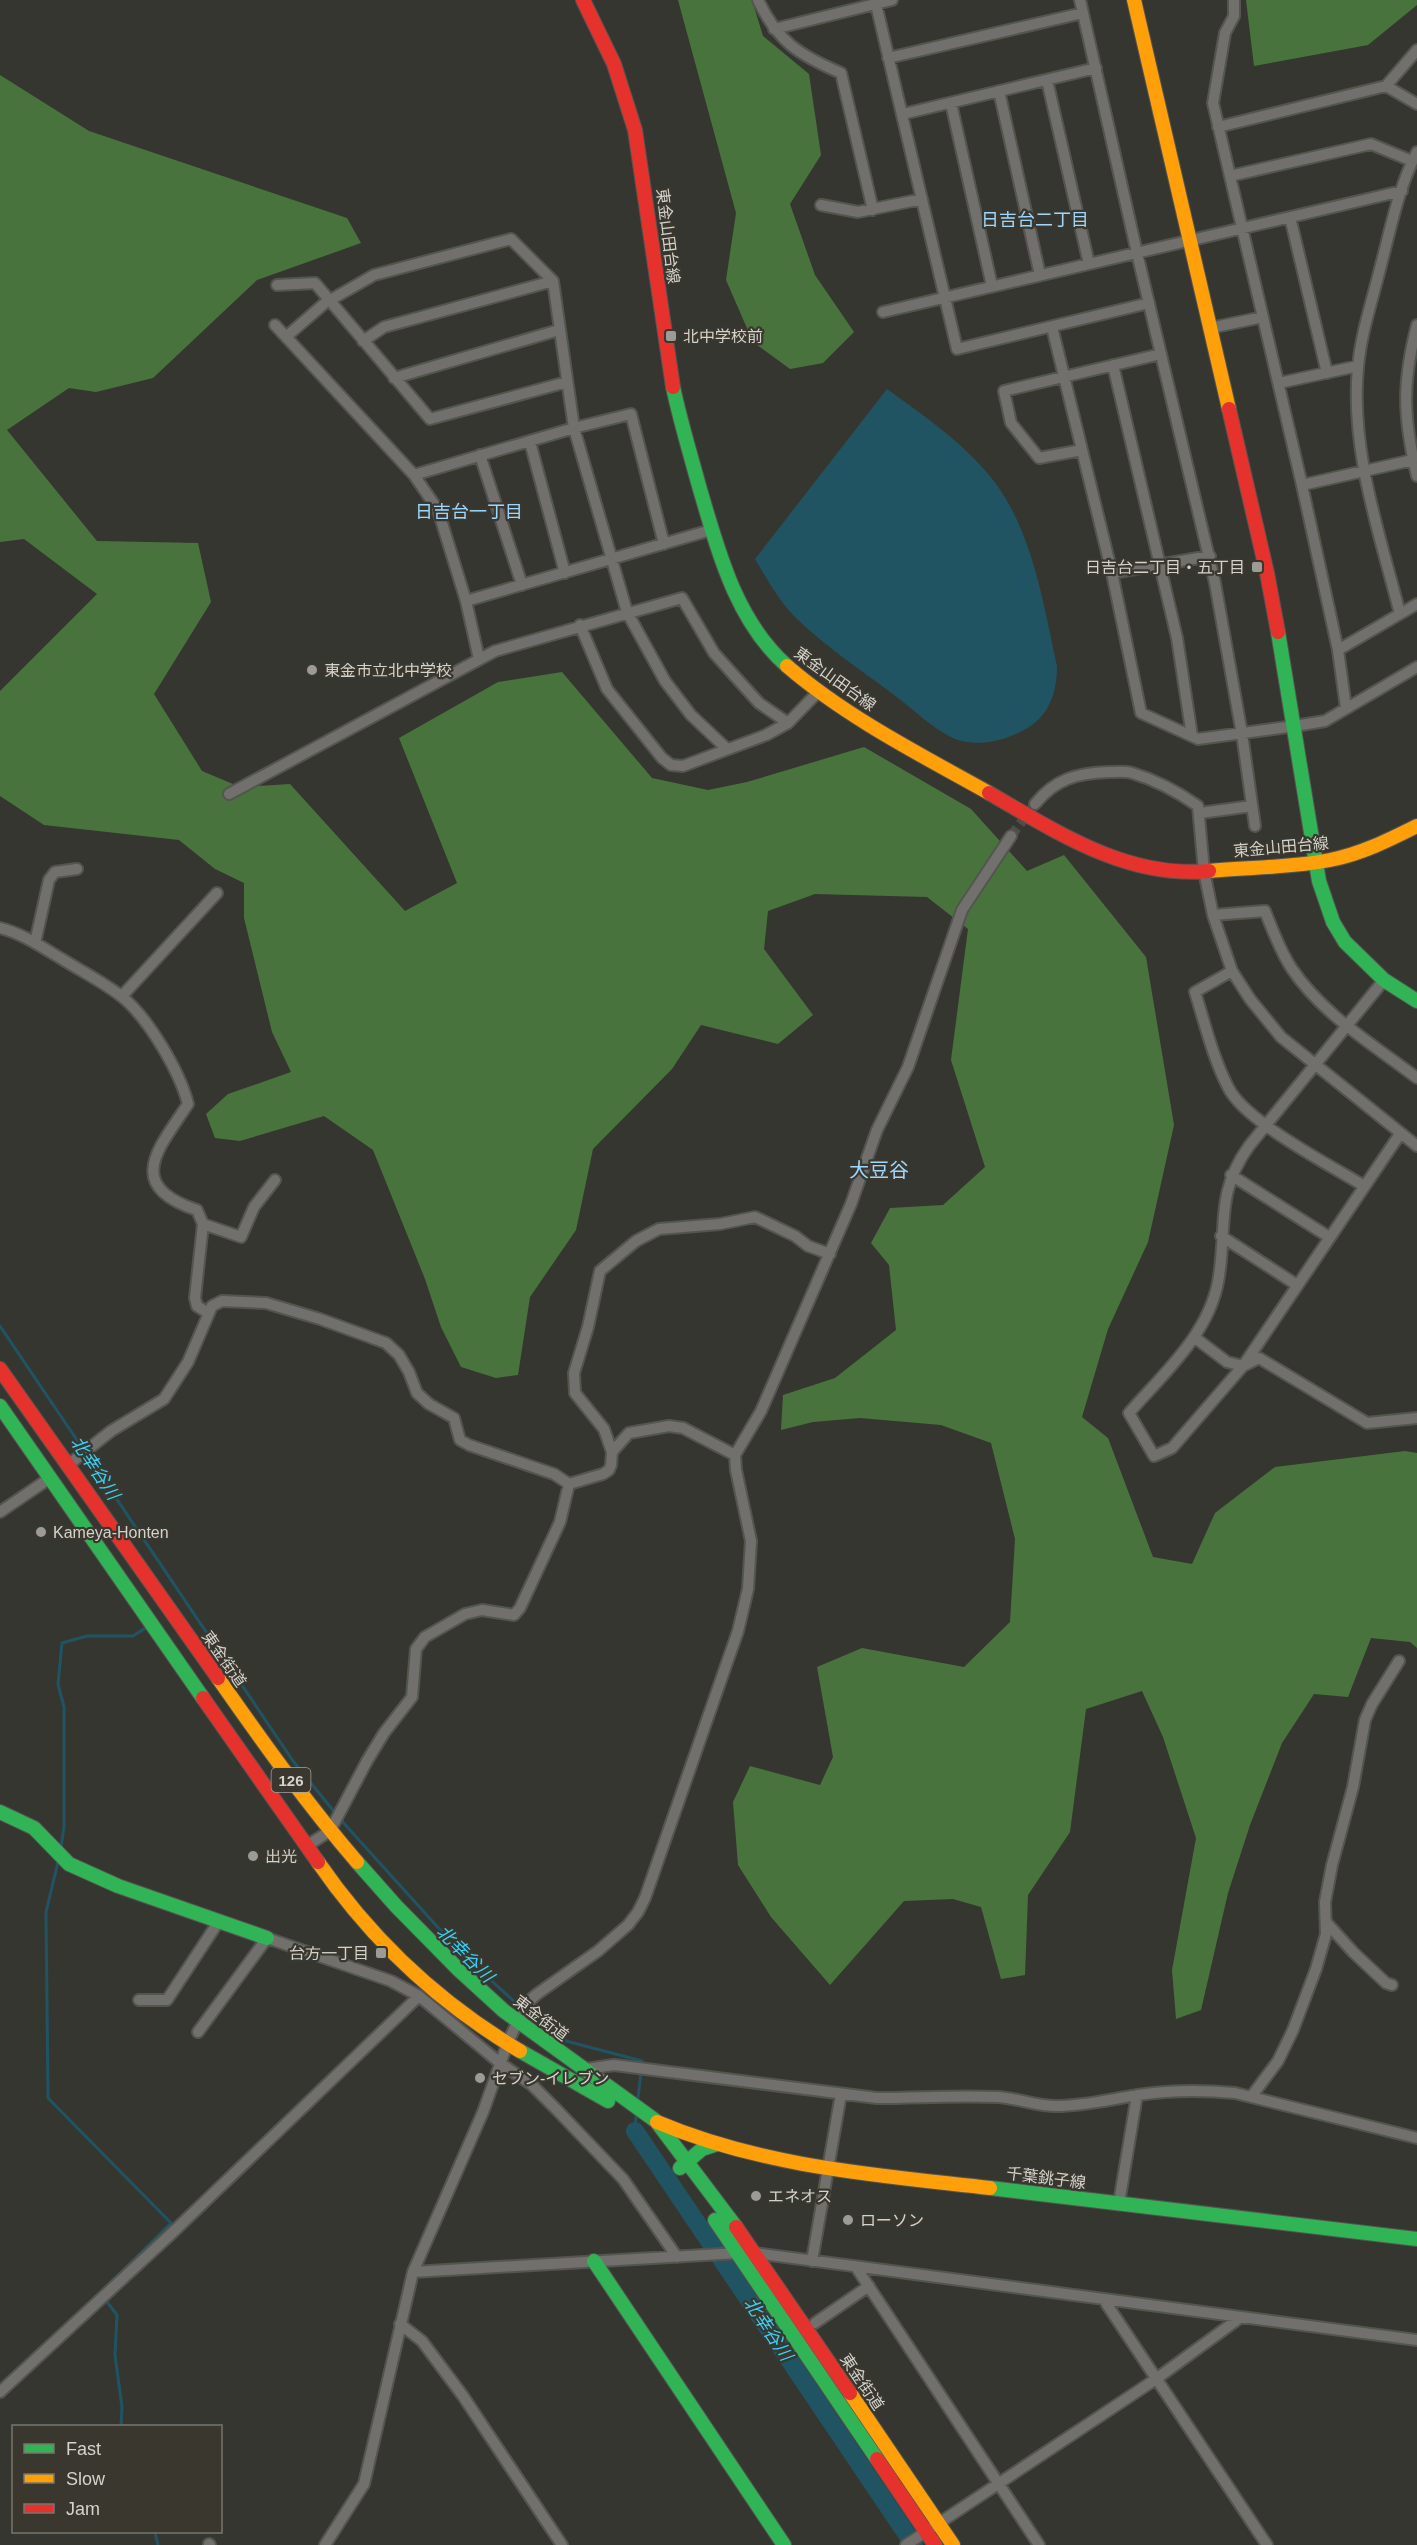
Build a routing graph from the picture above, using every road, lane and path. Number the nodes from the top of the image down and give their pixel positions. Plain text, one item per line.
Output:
1 (583, 0) edge
2 (758, 0) edge
3 (892, 0) edge
4 (1080, 0) edge
5 (1134, 0) edge
6 (1234, 0) edge
7 (876, 4) junction
8 (1083, 13) junction
9 (774, 29) junction
10 (1417, 50) edge
11 (888, 58) junction
12 (1096, 68) junction
13 (1047, 80) junction
14 (1386, 86) junction
15 (999, 91) junction
16 (951, 103) junction
17 (1417, 104) edge
18 (903, 114) junction
19 (1218, 127) junction
20 (1415, 156) edge
21 (1230, 176) junction
22 (1402, 191) junction
23 (922, 199) junction
24 (821, 206) dead end
25 (873, 210) junction
26 (1290, 217) junction
27 (1242, 228) junction
28 (1189, 240) junction
29 (1137, 253) junction
30 (1089, 264) junction
31 (1040, 275) junction
32 (553, 281) junction
33 (277, 285) dead end
34 (992, 286) junction
35 (945, 297) junction
36 (329, 301) junction
37 (1149, 303) junction
38 (883, 312) dead end
39 (1263, 317) junction
40 (275, 325) dead end
41 (1417, 325) edge
42 (1052, 327) junction
43 (1210, 328) junction
44 (559, 330) junction
45 (287, 336) junction
46 (363, 341) junction
47 (1161, 354) junction
48 (1113, 365) junction
49 (1358, 366) junction
50 (1327, 373) junction
51 (1064, 377) junction
52 (394, 378) junction
53 (567, 382) junction
54 (1279, 383) junction
55 (574, 428) junction
56 (530, 442) junction
57 (1082, 450) junction
58 (480, 455) junction
59 (1413, 460) junction
60 (1365, 472) junction
61 (414, 475) junction
62 (1417, 476) edge
63 (1302, 485) junction
64 (711, 530) junction
65 (664, 544) junction
66 (1210, 555) junction
67 (612, 559) junction
68 (1160, 564) junction
69 (565, 573) junction
70 (1112, 573) junction
71 (522, 585) junction
72 (466, 601) junction
73 (1417, 604) edge
74 (627, 612) junction
75 (1400, 614) junction
76 (580, 625) junction
77 (1338, 650) junction
78 (479, 659) junction
79 (1417, 667) edge
80 (819, 691) junction
81 (1346, 708) junction
82 (788, 723) junction
83 (1296, 726) junction
84 (1242, 734) junction
85 (1192, 736) junction
86 (727, 749) junction
87 (229, 794) dead end
88 (1035, 804) tunnel mouth
89 (1252, 807) junction
90 (1200, 813) junction
91 (1255, 826) dead end
92 (1417, 826) edge
93 (1011, 836) tunnel mouth
94 (1316, 863) junction
95 (76, 869) dead end
96 (1204, 871) junction
97 (216, 893) dead end
98 (1213, 915) junction
99 (0, 928) edge
100 (35, 943) junction
101 (1232, 971) junction
102 (1384, 980) junction
103 (122, 996) junction
104 (1417, 1001) edge
105 (1346, 1024) junction
106 (1315, 1064) junction
107 (1417, 1078) edge
108 (1266, 1126) junction
109 (1400, 1134) junction
110 (1417, 1146) edge
111 (1231, 1175) junction
112 (275, 1180) dead end
113 (1364, 1186) junction
114 (203, 1224) junction
115 (1221, 1236) junction
116 (1329, 1237) junction
117 (830, 1254) junction
118 (1297, 1285) junction
119 (208, 1313) junction
120 (1194, 1337) junction
121 (1243, 1366) junction
122 (0, 1369) edge
123 (0, 1406) edge
124 (1417, 1418) edge
125 (612, 1452) junction
126 (735, 1455) junction
127 (67, 1466) junction
128 (50, 1478) junction
129 (569, 1484) junction
130 (0, 1512) edge
131 (1399, 1661) dead end
132 (0, 1812) edge
133 (330, 1831) junction
134 (308, 1845) junction
135 (219, 1922) junction
136 (1326, 1922) junction
137 (267, 1938) junction
138 (404, 1963) junction
139 (391, 1981) junction
140 (1392, 1985) dead end
141 (420, 1996) junction
142 (139, 2000) dead end
143 (518, 2022) junction
144 (198, 2032) dead end
145 (508, 2042) junction
146 (500, 2063) junction
147 (583, 2069) junction
148 (841, 2094) junction
149 (1137, 2095) junction
150 (1251, 2097) junction
151 (656, 2121) junction
152 (1417, 2138) edge
153 (717, 2144) junction
154 (684, 2164) junction
155 (827, 2169) junction
156 (1119, 2203) junction
157 (1417, 2239) edge
158 (737, 2253) junction
159 (755, 2253) junction
160 (678, 2257) junction
161 (594, 2261) junction
162 (812, 2261) junction
163 (856, 2267) junction
164 (413, 2272) junction
165 (869, 2286) junction
166 (1104, 2300) junction
167 (1241, 2318) junction
168 (815, 2323) dead end
169 (400, 2324) junction
170 (1417, 2340) edge
171 (1156, 2379) junction
172 (0, 2392) edge
173 (998, 2484) junction
174 (938, 2523) junction
175 (926, 2532) junction
176 (325, 2545) edge
177 (562, 2545) edge
178 (784, 2545) edge
179 (906, 2545) edge
180 (935, 2545) edge
181 (953, 2545) edge
182 (1039, 2545) edge
183 (1267, 2545) edge

1 - 64 main road, 東金山田台線
2 - 9 street
3 - 7 street
4 - 8 street
5 - 28 main road
6 - 19 street
7 - 9 street
7 - 11 street
8 - 11 street
8 - 12 street
9 - 25 street
10 - 14 street
11 - 18 street
12 - 13 street
12 - 29 street
13 - 15 street
13 - 30 street
14 - 17 street
14 - 19 street
15 - 16 street
15 - 31 street
16 - 18 street
16 - 34 street
18 - 23 street
19 - 21 street
20 - 21 street
20 - 22 street
21 - 27 street
22 - 26 street
22 - 49 street
23 - 25 street
23 - 35 street
24 - 25 street
26 - 27 street
26 - 50 street
27 - 28 street
27 - 39 street
28 - 29 street
28 - 43 main road
29 - 30 street
29 - 37 street
30 - 31 street
31 - 34 street
32 - 36 street
32 - 44 street
32 - 46 street
33 - 36 street
34 - 35 street
35 - 38 street
35 - 42 street
36 - 45 street
36 - 46 street
37 - 42 street
37 - 47 street
39 - 43 street
39 - 54 street
40 - 45 street
41 - 59 street
42 - 51 street
43 - 83 main road
44 - 52 street
44 - 53 street
45 - 61 street
46 - 52 street
47 - 48 street
47 - 66 street
48 - 51 street
48 - 68 street
49 - 50 street
49 - 60 street
50 - 54 street
51 - 57 street
51 - 57 street
52 - 53 street
53 - 55 street
54 - 63 street
55 - 56 street
55 - 65 street
55 - 67 street
56 - 58 street
56 - 69 street
57 - 70 street
58 - 61 street
58 - 71 street
59 - 60 street
59 - 62 street
60 - 63 street
60 - 75 street
61 - 72 street
63 - 77 street
64 - 65 street
64 - 80 main road, 東金山田台線
65 - 67 street
66 - 68 street
66 - 84 street
67 - 69 street
67 - 74 street
68 - 70 street
68 - 85 street
69 - 71 street
70 - 85 street
71 - 72 street
72 - 78 street
73 - 75 street
74 - 76 street
74 - 82 street
74 - 86 street
75 - 77 street
76 - 78 street
76 - 86 street
77 - 81 street
78 - 87 street
79 - 81 street
80 - 82 street
80 - 96 main road, 東金山田台線
81 - 83 street
82 - 86 street
83 - 84 street
83 - 94 main road
84 - 85 street
84 - 89 street
88 - 90 street
89 - 90 street
89 - 91 street
90 - 96 street
92 - 94 main road, 東金山田台線
93 - 117 street
94 - 96 main road, 東金山田台線
94 - 102 main road
95 - 100 street
96 - 98 street
97 - 103 street
98 - 101 street
98 - 105 street
99 - 100 street
100 - 103 street
101 - 106 street
101 - 108 street
102 - 104 main road
102 - 105 street
103 - 114 street
105 - 106 street
105 - 107 street
106 - 108 street
106 - 109 street
108 - 111 street
108 - 113 street
109 - 110 street
109 - 113 street
111 - 115 street
111 - 116 street
112 - 114 street
113 - 116 street
114 - 119 street
115 - 118 street
115 - 120 street
116 - 118 street
117 - 125 street
117 - 126 street
118 - 121 street
119 - 127 street
119 - 129 street
120 - 121 street
120 - 121 street
121 - 124 street
122 - 127 main road, 東金街道 / 126
123 - 128 main road, 東金街道 / 126
125 - 126 street
125 - 129 street
126 - 143 street
127 - 128 main road
127 - 133 main road, 東金街道 / 126
128 - 130 street
128 - 134 main road, 東金街道 / 126
129 - 133 street
131 - 136 street
132 - 135 main road
133 - 134 street
133 - 143 main road, 東金街道 / 126
134 - 138 main road, 東金街道 / 126
135 - 137 main road
135 - 142 street
136 - 140 street
136 - 150 street
137 - 139 street
137 - 144 street
138 - 139 street
138 - 145 main road, 東金街道 / 126
139 - 141 street
141 - 146 street
141 - 172 street
143 - 145 street
143 - 147 main road, 東金街道 / 126
145 - 146 street
145 - 154 main road, 東金街道 / 126
146 - 160 street
146 - 164 street
147 - 148 street
147 - 151 main road, 東金街道 / 126
148 - 149 street
148 - 155 street
149 - 150 street
149 - 156 street
150 - 152 street
151 - 153 main road, 千葉銚子線
151 - 154 main road, 東金街道 / 126
153 - 154 main road
153 - 155 main road, 千葉銚子線
154 - 158 main road, 東金街道 / 126
154 - 159 main road, 東金街道 / 126
155 - 156 main road, 千葉銚子線
155 - 162 street
156 - 157 main road, 千葉銚子線
158 - 159 street
158 - 160 street
158 - 175 main road, 東金街道 / 126
159 - 162 street
159 - 174 main road, 東金街道 / 126
160 - 161 street
161 - 164 street
161 - 178 main road
162 - 163 street
163 - 165 street
163 - 166 street
164 - 169 street
165 - 168 street
165 - 173 street
166 - 167 street
166 - 171 street
167 - 170 street
167 - 171 street
169 - 176 street
169 - 177 street
171 - 173 street
171 - 183 street
173 - 174 street
173 - 182 street
174 - 175 street
174 - 181 main road, 東金街道 / 126
175 - 179 street
175 - 180 main road, 東金街道 / 126

